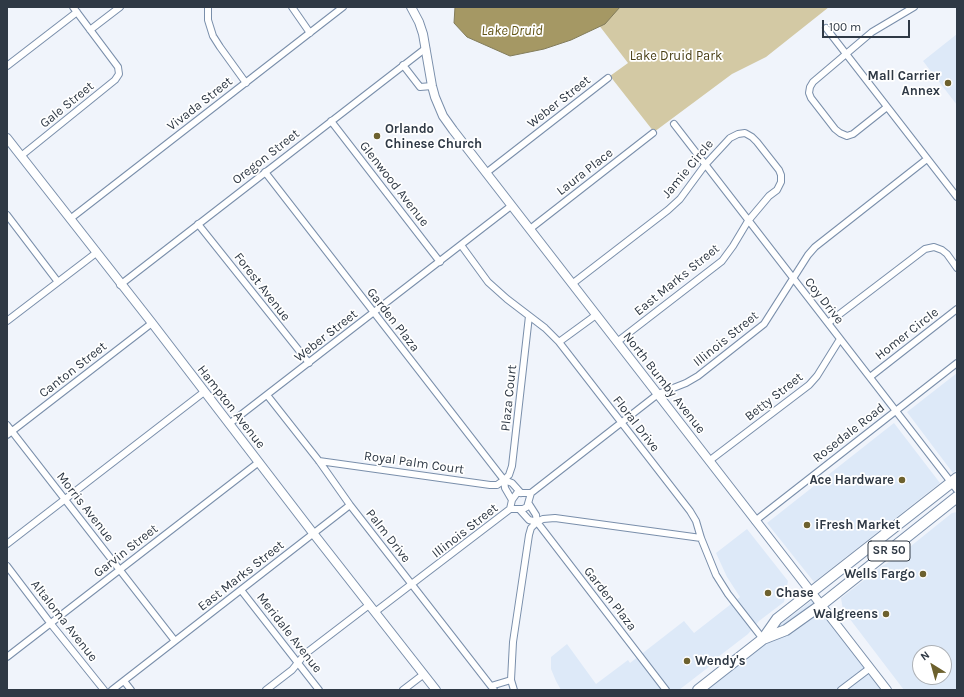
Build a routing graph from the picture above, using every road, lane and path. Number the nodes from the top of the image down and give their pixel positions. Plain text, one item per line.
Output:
1 (120, 7) edge
2 (208, 7) edge
3 (292, 7) edge
4 (343, 7) edge
5 (411, 7) edge
6 (914, 7) edge
7 (75, 9) edge
8 (826, 28) dead end
9 (90, 30) junction
10 (310, 33) junction
11 (426, 48) junction
12 (846, 53) junction
13 (403, 65) junction
14 (7, 66) edge
15 (608, 78) dead end
16 (246, 83) junction
17 (432, 86) junction
18 (887, 107) junction
19 (331, 121) junction
20 (674, 124) dead end
21 (653, 133) dead end
22 (7, 138) edge
23 (21, 156) junction
24 (927, 158) junction
25 (705, 165) junction
26 (779, 170) joint
27 (265, 172) junction
28 (486, 173) junction
29 (957, 197) edge
30 (511, 206) junction
31 (7, 215) edge
32 (70, 219) junction
33 (748, 221) junction
34 (198, 224) junction
35 (530, 229) junction
36 (460, 246) junction
37 (96, 253) junction
38 (440, 262) junction
39 (957, 268) edge
40 (793, 279) junction
41 (58, 282) junction
42 (572, 284) junction
43 (120, 285) junction
44 (957, 309) edge
45 (373, 313) junction
46 (596, 315) junction
47 (529, 316) junction
48 (7, 321) edge
49 (152, 323) junction
50 (828, 323) junction
51 (840, 339) junction
52 (559, 342) junction
53 (617, 342) junction
54 (308, 363) junction
55 (957, 363) edge
56 (870, 377) junction
57 (204, 392) junction
58 (268, 394) junction
59 (658, 394) junction
60 (896, 410) junction
61 (622, 423) junction
62 (229, 424) junction
63 (7, 425) edge
64 (9, 433) edge
65 (319, 461) junction
66 (710, 461) junction
67 (259, 462) junction
68 (504, 480) junction
69 (955, 483) edge
70 (527, 497) junction
71 (957, 497) edge
72 (66, 500) junction
73 (512, 501) junction
74 (350, 505) junction
75 (515, 509) junction
76 (755, 521) junction
77 (537, 522) junction
78 (313, 533) junction
79 (701, 538) junction
80 (7, 544) edge
81 (7, 566) edge
82 (120, 570) junction
83 (413, 585) junction
84 (241, 590) junction
85 (810, 592) junction
86 (369, 605) junction
87 (821, 605) junction
88 (375, 612) junction
89 (51, 624) junction
90 (763, 639) junction
91 (175, 641) junction
92 (7, 657) edge
93 (298, 663) junction
94 (870, 668) junction
95 (424, 674) junction
96 (511, 680) junction
97 (124, 681) junction
98 (492, 688) edge
99 (104, 690) edge
100 (112, 690) edge
101 (132, 690) edge
102 (266, 690) edge
103 (319, 690) edge
104 (403, 690) edge
105 (436, 690) edge
106 (514, 690) edge
107 (666, 690) edge
108 (698, 690) edge
109 (841, 690) edge
110 (887, 690) edge

1 - 9 street
2 - 16 street
3 - 10 street
4 - 10 street, Vivada Street
5 - 11 street, North Bumby Avenue
6 - 12 street
7 - 9 street
7 - 14 street
8 - 12 street
9 - 23 street, Gale Street
10 - 16 street, Vivada Street
11 - 13 street, Oregon Street
11 - 17 street, North Bumby Avenue
12 - 18 street
12 - 18 street
13 - 17 street
13 - 19 street, Oregon Street
15 - 28 street, Weber Street
16 - 32 street, Vivada Street
17 - 28 street, North Bumby Avenue
18 - 24 street
19 - 27 street, Oregon Street
19 - 38 street, Glenwood Avenue
20 - 25 street, Coy Drive
21 - 35 street, Laura Place
22 - 23 street, Hampton Avenue
23 - 32 street, Hampton Avenue
24 - 29 street
24 - 40 street, Illinois Street
25 - 26 street, Jamie Circle
25 - 33 street, Coy Drive
25 - 42 street, Jamie Circle
26 - 33 street, East Marks Street
27 - 34 street, Oregon Street
27 - 45 street, Garden Plaza
28 - 30 street, North Bumby Avenue
30 - 35 street, North Bumby Avenue
30 - 36 street, Weber Street
31 - 41 street
32 - 37 street, Hampton Avenue
33 - 40 street, Coy Drive
33 - 53 street, East Marks Street
34 - 43 street, Oregon Street
34 - 54 street, Forest Avenue
35 - 42 street, North Bumby Avenue
36 - 38 street, Weber Street
36 - 47 street, Floral Drive
37 - 41 street
37 - 43 street, Hampton Avenue
38 - 45 street, Weber Street
39 - 50 street
40 - 50 street, Coy Drive
40 - 59 street, Illinois Street
41 - 48 street
42 - 46 street, North Bumby Avenue
43 - 49 street, Hampton Avenue
44 - 56 street, Homer Circle
45 - 54 street, Weber Street
45 - 68 street, Garden Plaza
46 - 52 street
46 - 53 street, North Bumby Avenue
47 - 52 street, Floral Drive
47 - 68 street, Plaza Court
49 - 57 street, Hampton Avenue
49 - 64 street, Canton Street
50 - 51 street, Coy Drive
51 - 56 street, Coy Drive
51 - 66 street, Betty Street
52 - 61 street, Floral Drive
53 - 59 street, North Bumby Avenue
54 - 58 street, Weber Street
55 - 60 street, Rosedale Road
56 - 60 street, Coy Drive
57 - 62 street, Hampton Avenue
57 - 72 street
58 - 62 street, Weber Street
58 - 65 street, Palm Drive
59 - 61 street, Illinois Street
59 - 66 street, North Bumby Avenue
60 - 69 street, Coy Drive
60 - 76 street, Rosedale Road
61 - 70 street, Illinois Street
61 - 79 street, Floral Drive
62 - 67 street, Hampton Avenue
63 - 64 street, Morris Avenue
64 - 72 street, Morris Avenue
65 - 68 street, Royal Palm Court
65 - 74 street, Palm Drive
66 - 76 street, North Bumby Avenue
67 - 78 street, Hampton Avenue
67 - 82 street, Garvin Street
68 - 70 street, Garden Plaza
68 - 73 street, Garden Plaza
69 - 85 highway, SR 50
70 - 73 street
70 - 75 street
70 - 77 street, Garden Plaza
71 - 87 highway, SR 50
72 - 80 street
72 - 82 street, Morris Avenue
73 - 75 street, Illinois Street
74 - 78 street, East Marks Street
74 - 83 street, Palm Drive
75 - 77 street, Garden Plaza
75 - 83 street, Illinois Street
76 - 85 street, North Bumby Avenue
77 - 79 street
77 - 96 street
77 - 107 street, Garden Plaza
78 - 84 street, East Marks Street
78 - 86 street, Hampton Avenue
79 - 90 street, Floral Drive
81 - 89 street, Altaloma Avenue
82 - 89 street, Garvin Street
82 - 91 street, Morris Avenue
83 - 88 street, Illinois Street
83 - 98 street, Palm Drive
84 - 91 street, East Marks Street
84 - 93 street, Meridale Avenue
85 - 87 street, North Bumby Avenue
85 - 90 highway, SR 50
86 - 88 street, Hampton Avenue
86 - 93 street
87 - 90 highway, SR 50
87 - 94 street, North Bumby Avenue
88 - 95 street, Hampton Avenue
89 - 92 street, Garvin Street
89 - 99 street, Altaloma Avenue
90 - 108 highway, SR 50
91 - 97 street, East Marks Street
93 - 102 street
93 - 103 street, Meridale Avenue
94 - 109 street
94 - 110 street, North Bumby Avenue
95 - 104 street
95 - 105 street, Hampton Avenue
96 - 98 street
96 - 106 street
97 - 100 street
97 - 101 street

